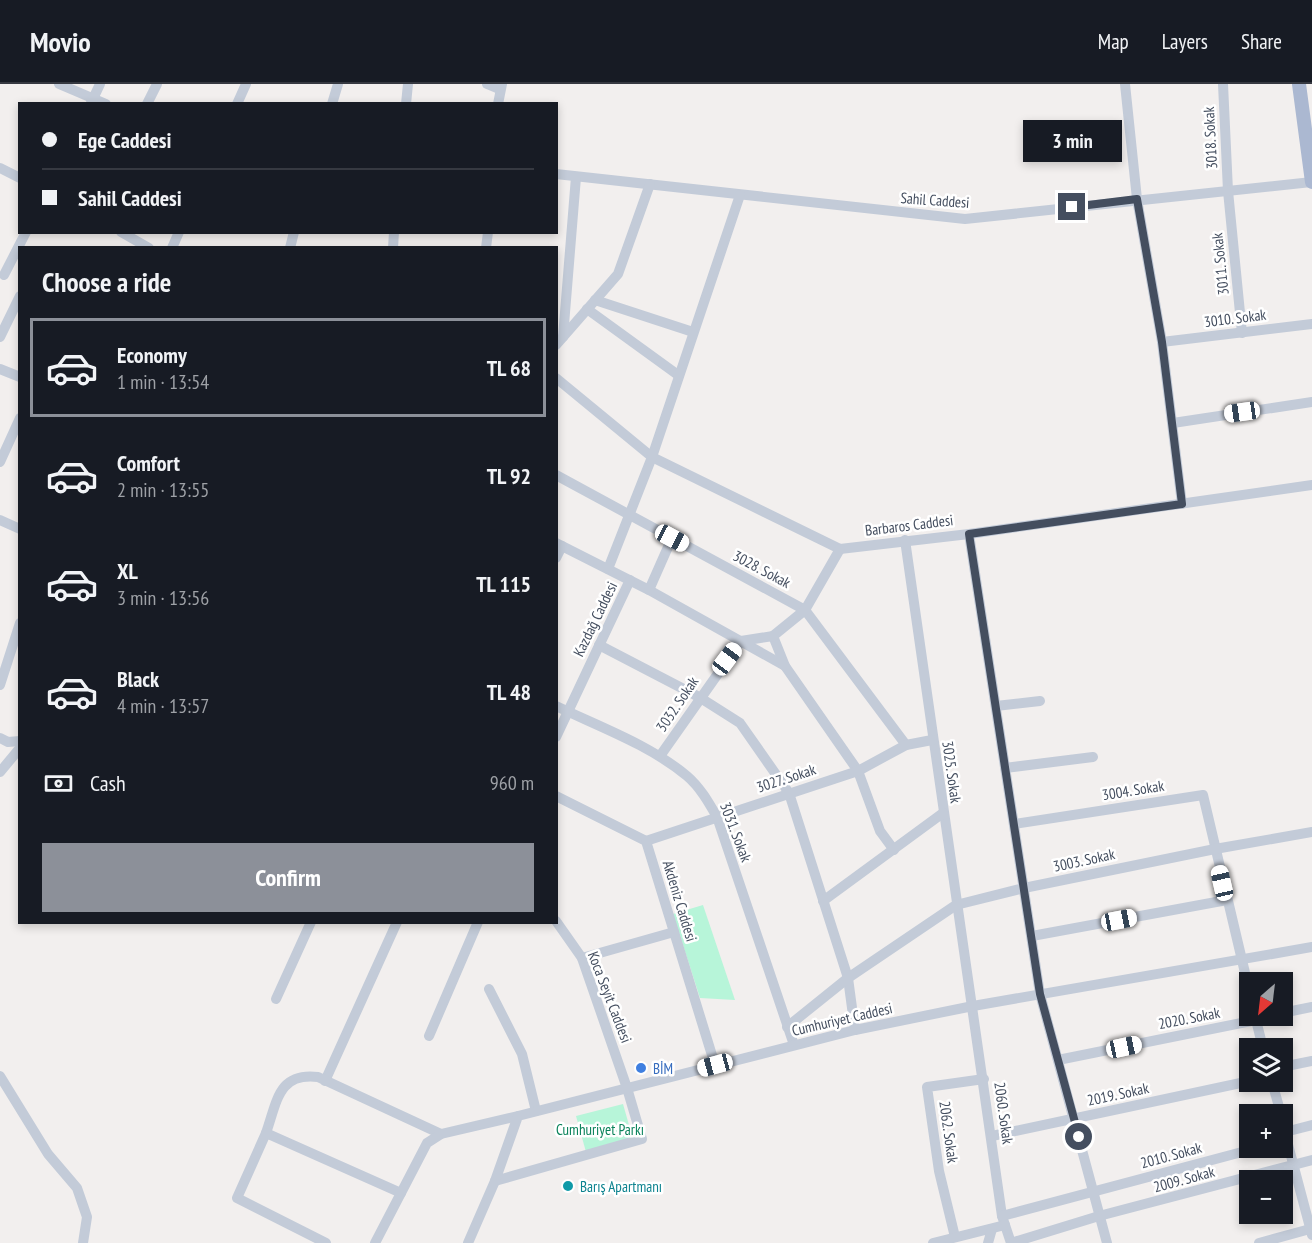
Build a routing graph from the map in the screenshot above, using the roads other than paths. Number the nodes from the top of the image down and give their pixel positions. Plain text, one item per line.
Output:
1 (59, 84) edge
2 (100, 84) edge
3 (157, 84) edge
4 (246, 84) edge
5 (338, 84) edge
6 (408, 84) edge
7 (487, 84) edge
8 (1125, 84) edge
9 (1223, 84) edge
10 (1304, 86) edge
11 (500, 87) edge
12 (92, 101) edge
13 (148, 102) edge
14 (238, 102) edge
15 (333, 102) edge
16 (406, 102) edge
17 (498, 102) edge
18 (0, 168) edge
19 (558, 174) edge
20 (18, 177) edge
21 (576, 177) junction
22 (1312, 182) edge
23 (650, 184) junction
24 (1228, 191) junction
25 (740, 195) junction
26 (1137, 199) junction
27 (124, 234) edge
28 (146, 246) edge
29 (18, 248) edge
30 (4, 275) dead end
31 (18, 300) edge
32 (591, 304) junction
33 (1312, 324) edge
34 (693, 332) junction
35 (1242, 333) junction
36 (0, 337) edge
37 (560, 341) edge
38 (1162, 342) junction
39 (0, 369) edge
40 (678, 375) junction
41 (18, 376) edge
42 (558, 380) edge
43 (1312, 402) edge
44 (18, 422) edge
45 (1173, 423) junction
46 (652, 457) junction
47 (0, 462) edge
48 (558, 476) edge
49 (1312, 485) edge
50 (1182, 504) junction
51 (631, 516) junction
52 (0, 519) edge
53 (18, 528) edge
54 (969, 534) junction
55 (672, 538) junction
56 (905, 540) junction
57 (559, 545) edge
58 (840, 549) junction
59 (608, 569) junction
60 (630, 580) junction
61 (649, 590) junction
62 (805, 610) junction
63 (18, 629) edge
64 (773, 636) junction
65 (741, 641) junction
66 (599, 645) junction
67 (785, 666) junction
68 (0, 685) edge
69 (699, 697) junction
70 (1040, 701) dead end
71 (996, 706) junction
72 (562, 709) edge
73 (558, 728) edge
74 (0, 738) edge
75 (932, 740) junction
76 (18, 741) edge
77 (906, 745) junction
78 (18, 750) edge
79 (660, 756) junction
80 (1093, 757) dead end
81 (1005, 768) junction
82 (858, 771) junction
83 (0, 772) edge
84 (789, 793) junction
85 (558, 797) edge
86 (943, 813) junction
87 (717, 817) junction
88 (1014, 824) junction
89 (1312, 832) edge
90 (646, 841) junction
91 (1215, 849) junction
92 (894, 850) junction
93 (1024, 888) junction
94 (1227, 900) junction
95 (823, 901) junction
96 (956, 905) junction
97 (310, 924) edge
98 (396, 924) edge
99 (476, 924) edge
100 (558, 924) edge
101 (674, 932) junction
102 (1032, 936) junction
103 (1312, 947) edge
104 (582, 958) junction
105 (1241, 960) junction
106 (1244, 972) edge
107 (848, 978) junction
108 (489, 989) dead end
109 (1040, 994) junction
110 (276, 999) dead end
111 (973, 1006) junction
112 (1312, 1007) edge
113 (1293, 1011) edge
114 (1239, 1022) edge
115 (788, 1027) junction
116 (855, 1030) junction
117 (429, 1036) dead end
118 (794, 1046) junction
119 (1058, 1060) junction
120 (1312, 1061) edge
121 (715, 1065) junction
122 (1293, 1065) edge
123 (0, 1076) edge
124 (984, 1079) junction
125 (325, 1081) junction
126 (1239, 1083) edge
127 (627, 1088) junction
128 (537, 1111) junction
129 (518, 1116) junction
130 (1074, 1119) junction
131 (1312, 1125) edge
132 (1293, 1131) edge
133 (266, 1133) junction
134 (441, 1134) junction
135 (992, 1136) junction
136 (1239, 1153) edge
137 (1292, 1158) edge
138 (1312, 1160) edge
139 (1294, 1165) junction
140 (495, 1181) junction
141 (1093, 1191) junction
142 (401, 1193) junction
143 (1099, 1216) junction
144 (1004, 1220) junction
145 (992, 1229) junction
146 (1311, 1232) edge
147 (955, 1237) junction
148 (83, 1243) edge
149 (326, 1243) edge
150 (375, 1243) edge
151 (468, 1243) edge
152 (933, 1243) edge
153 (988, 1243) edge
154 (1011, 1243) edge
155 (1107, 1243) edge
156 (1259, 1243) edge

1 - 12 street
2 - 12 street
3 - 13 street
4 - 14 street
5 - 15 street
6 - 16 street
7 - 11 street
8 - 26 street
9 - 24 street, 3018. Sokak
10 - 22 main road
11 - 17 street
18 - 20 street
19 - 21 street, Sahil Caddesi
21 - 23 street, Sahil Caddesi
21 - 37 street
22 - 24 street, Sahil Caddesi
23 - 25 street, Sahil Caddesi
23 - 32 street
24 - 26 street, Sahil Caddesi
24 - 35 street, 3011. Sokak
25 - 26 street, Sahil Caddesi
25 - 34 street
26 - 38 street
27 - 28 street
29 - 30 street
31 - 36 street
32 - 34 street
32 - 37 street
32 - 40 street
33 - 35 street, 3010. Sokak
34 - 40 street
35 - 38 street, 3010. Sokak
38 - 45 street
39 - 41 street
40 - 46 street
42 - 46 street
43 - 45 street
44 - 47 street
45 - 50 street
46 - 51 street
46 - 58 street
48 - 51 street, 3028. Sokak
49 - 50 street, Barbaros Caddesi
50 - 54 street, Barbaros Caddesi
51 - 55 street, 3028. Sokak
51 - 59 street
52 - 53 street
54 - 56 street, Barbaros Caddesi
54 - 71 street
55 - 61 street
55 - 62 street, 3028. Sokak
56 - 58 street, Barbaros Caddesi
56 - 75 street, 3025. Sokak
57 - 59 street
58 - 62 street
59 - 60 street
60 - 61 street
60 - 66 street, Kazdağ Caddesi
61 - 65 street
62 - 64 street
62 - 77 street, 3028. Sokak
63 - 68 street
64 - 65 street
64 - 67 street
65 - 67 street
65 - 69 street, 3032. Sokak
66 - 69 street
66 - 72 street, Kazdağ Caddesi
67 - 82 street
69 - 79 street, 3032. Sokak
69 - 84 street
70 - 71 street
71 - 81 street
72 - 73 street, Kazdağ Caddesi
72 - 79 street, 3031. Sokak
74 - 76 street
75 - 77 street, 3027. Sokak
75 - 86 street, 3025. Sokak
77 - 82 street, 3027. Sokak
78 - 83 street
79 - 87 street, 3031. Sokak
80 - 81 street
81 - 88 street
82 - 84 street, 3027. Sokak
82 - 92 street
84 - 87 street, 3027. Sokak
84 - 95 street
85 - 90 street
86 - 92 street
86 - 96 street, 3025. Sokak
87 - 90 street, 3027. Sokak
87 - 115 street, 3031. Sokak
88 - 91 street, 3004. Sokak
88 - 93 street
89 - 91 street, 3003. Sokak
90 - 101 street, Akdeniz Caddesi
91 - 93 street, 3003. Sokak
91 - 94 street
92 - 95 street
93 - 96 street, 3003. Sokak
93 - 102 street
94 - 102 street
94 - 105 street
95 - 107 street
96 - 107 street, 3003. Sokak
96 - 111 street, 3025. Sokak
97 - 110 street
98 - 125 street
99 - 117 street
100 - 104 street, Koca Seyit Caddesi
101 - 104 street
101 - 121 street, Akdeniz Caddesi
102 - 109 street
103 - 105 street, Cumhuriyet Caddesi
104 - 127 street, Koca Seyit Caddesi
105 - 106 street
105 - 109 street, Cumhuriyet Caddesi
107 - 115 street, 3003. Sokak
107 - 116 street
108 - 128 street
109 - 111 street, Cumhuriyet Caddesi
109 - 119 street
111 - 116 street, Cumhuriyet Caddesi
111 - 124 street, 2060. Sokak
112 - 113 street
114 - 119 street, 2020. Sokak
115 - 118 street, 3031. Sokak
116 - 118 street, Cumhuriyet Caddesi
118 - 121 street, Cumhuriyet Caddesi
119 - 130 street
120 - 122 street
121 - 127 street, Cumhuriyet Caddesi
123 - 148 street
124 - 135 street, 2060. Sokak
124 - 147 street, 2062. Sokak
125 - 133 street
125 - 134 street
126 - 130 street, 2019. Sokak
127 - 128 street, Cumhuriyet Caddesi
127 - 140 street, Koca Seyit Caddesi
128 - 129 street, Cumhuriyet Caddesi
129 - 134 street, Cumhuriyet Caddesi
129 - 140 street
130 - 135 street, 2019. Sokak
130 - 141 street
131 - 132 street
133 - 142 street
133 - 149 street
134 - 142 street
135 - 144 street, 2060. Sokak
136 - 141 street, 2010. Sokak
137 - 139 street
138 - 139 street, 2009. Sokak
139 - 143 street, 2009. Sokak
139 - 146 street
140 - 151 street
141 - 143 street
141 - 144 street, 2010. Sokak
142 - 150 street
143 - 154 street, 2009. Sokak
143 - 155 street
144 - 145 street, 2010. Sokak
144 - 154 street, 2060. Sokak
145 - 147 street, 2010. Sokak
145 - 153 street
146 - 156 street
147 - 152 street, 2010. Sokak

